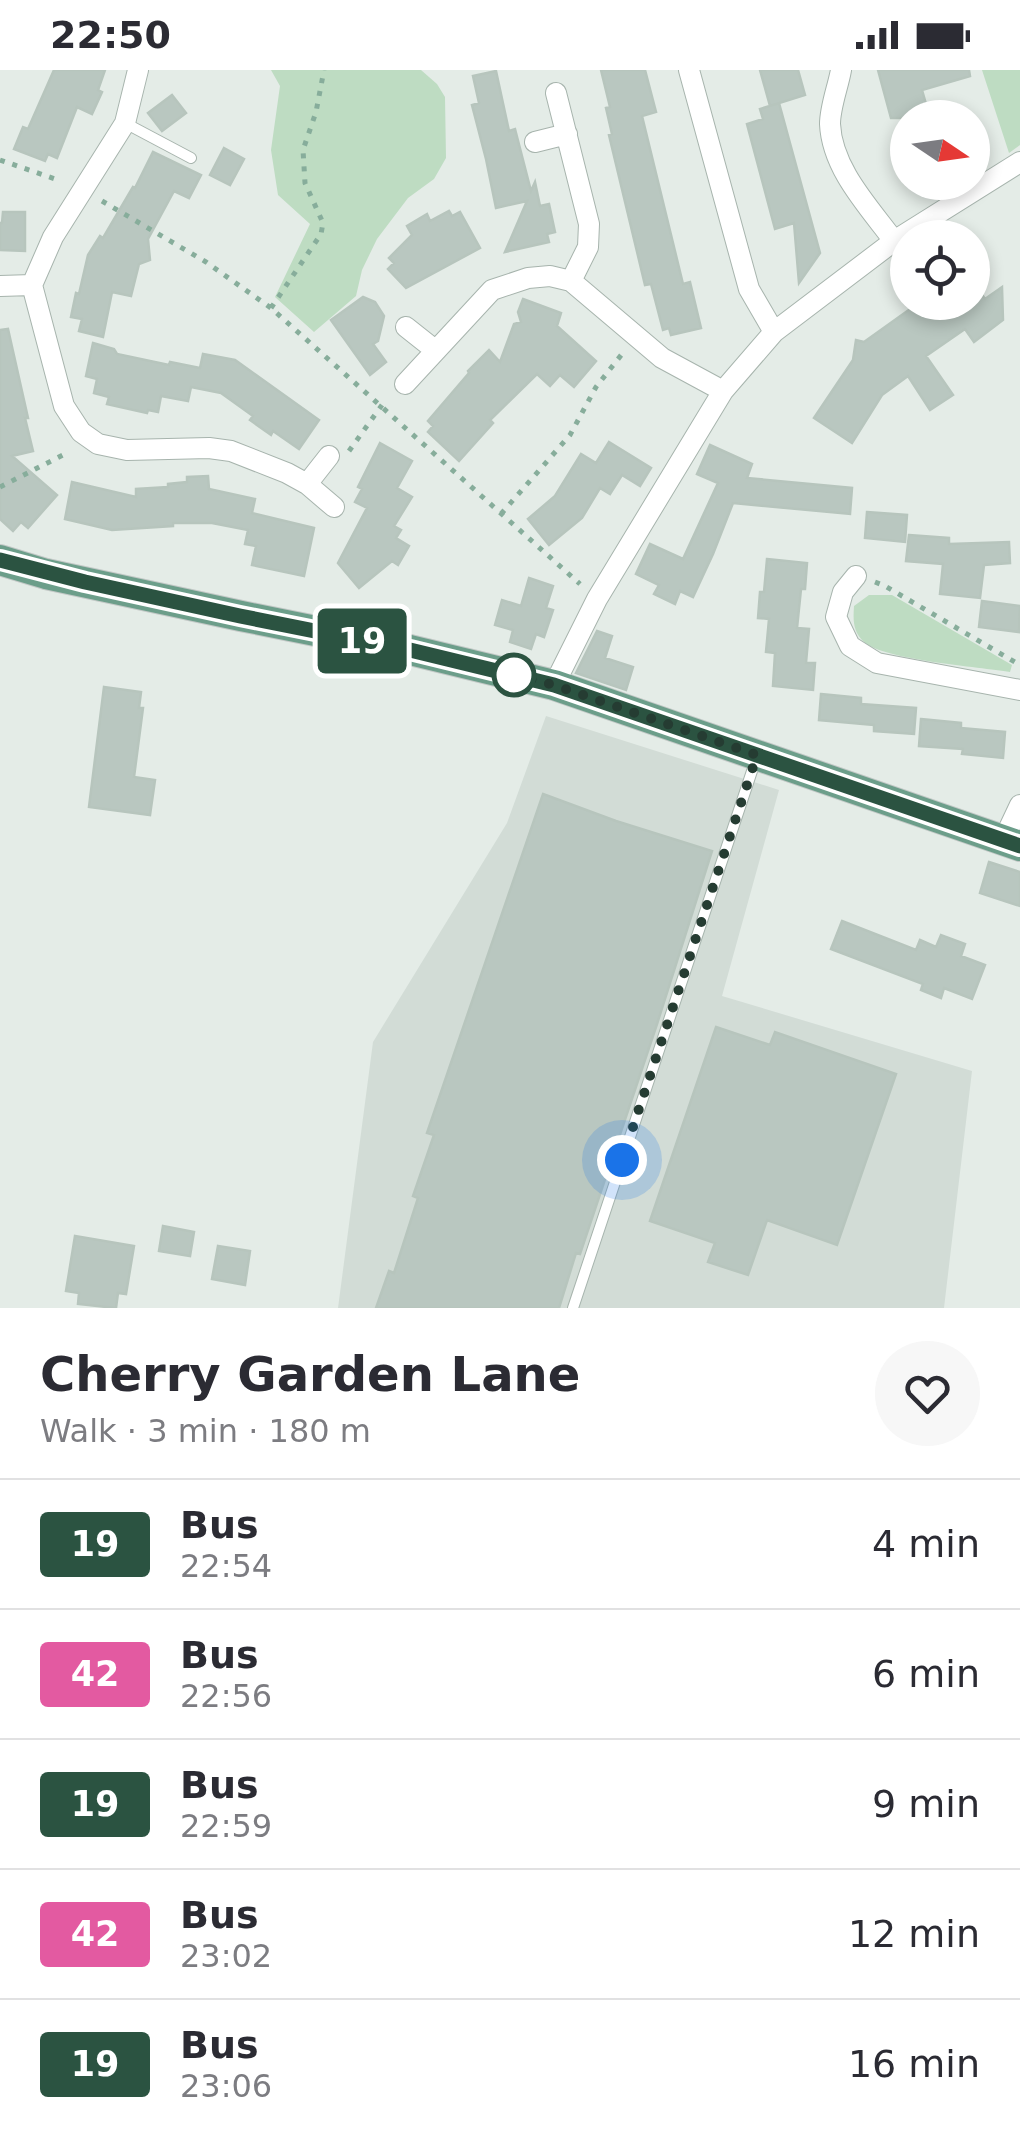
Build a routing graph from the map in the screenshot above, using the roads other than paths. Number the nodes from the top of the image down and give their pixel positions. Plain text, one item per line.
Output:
1 (138, 70) edge
2 (688, 70) edge
3 (841, 70) edge
4 (556, 93) dead end
5 (125, 123) junction
6 (567, 134) junction
7 (536, 142) dead end
8 (190, 158) dead end
9 (1020, 162) edge
10 (927, 220) edge
11 (890, 236) edge
12 (890, 244) edge
13 (571, 280) junction
14 (0, 286) edge
15 (32, 286) junction
16 (406, 327) dead end
17 (774, 332) junction
18 (435, 350) junction
19 (405, 384) dead end
20 (723, 391) junction
21 (329, 456) road end
22 (307, 484) junction
23 (334, 507) dead end
24 (0, 560) edge
25 (856, 576) road end
26 (554, 685) junction
27 (1020, 690) edge
28 (757, 755) junction
29 (1020, 805) edge
30 (1012, 844) edge
31 (572, 1308) edge

1 - 5 street
2 - 17 street
3 - 11 street
4 - 6 street
5 - 8 lane
5 - 15 street
6 - 7 street
6 - 13 street
9 - 10 street
12 - 17 street
13 - 18 street
13 - 20 street
14 - 15 street
15 - 22 street
16 - 18 street
17 - 20 street
18 - 19 street
20 - 26 street
21 - 22 street
22 - 23 street
24 - 26 main road
25 - 27 street
26 - 28 main road
28 - 30 main road
28 - 31 lane
29 - 30 street

